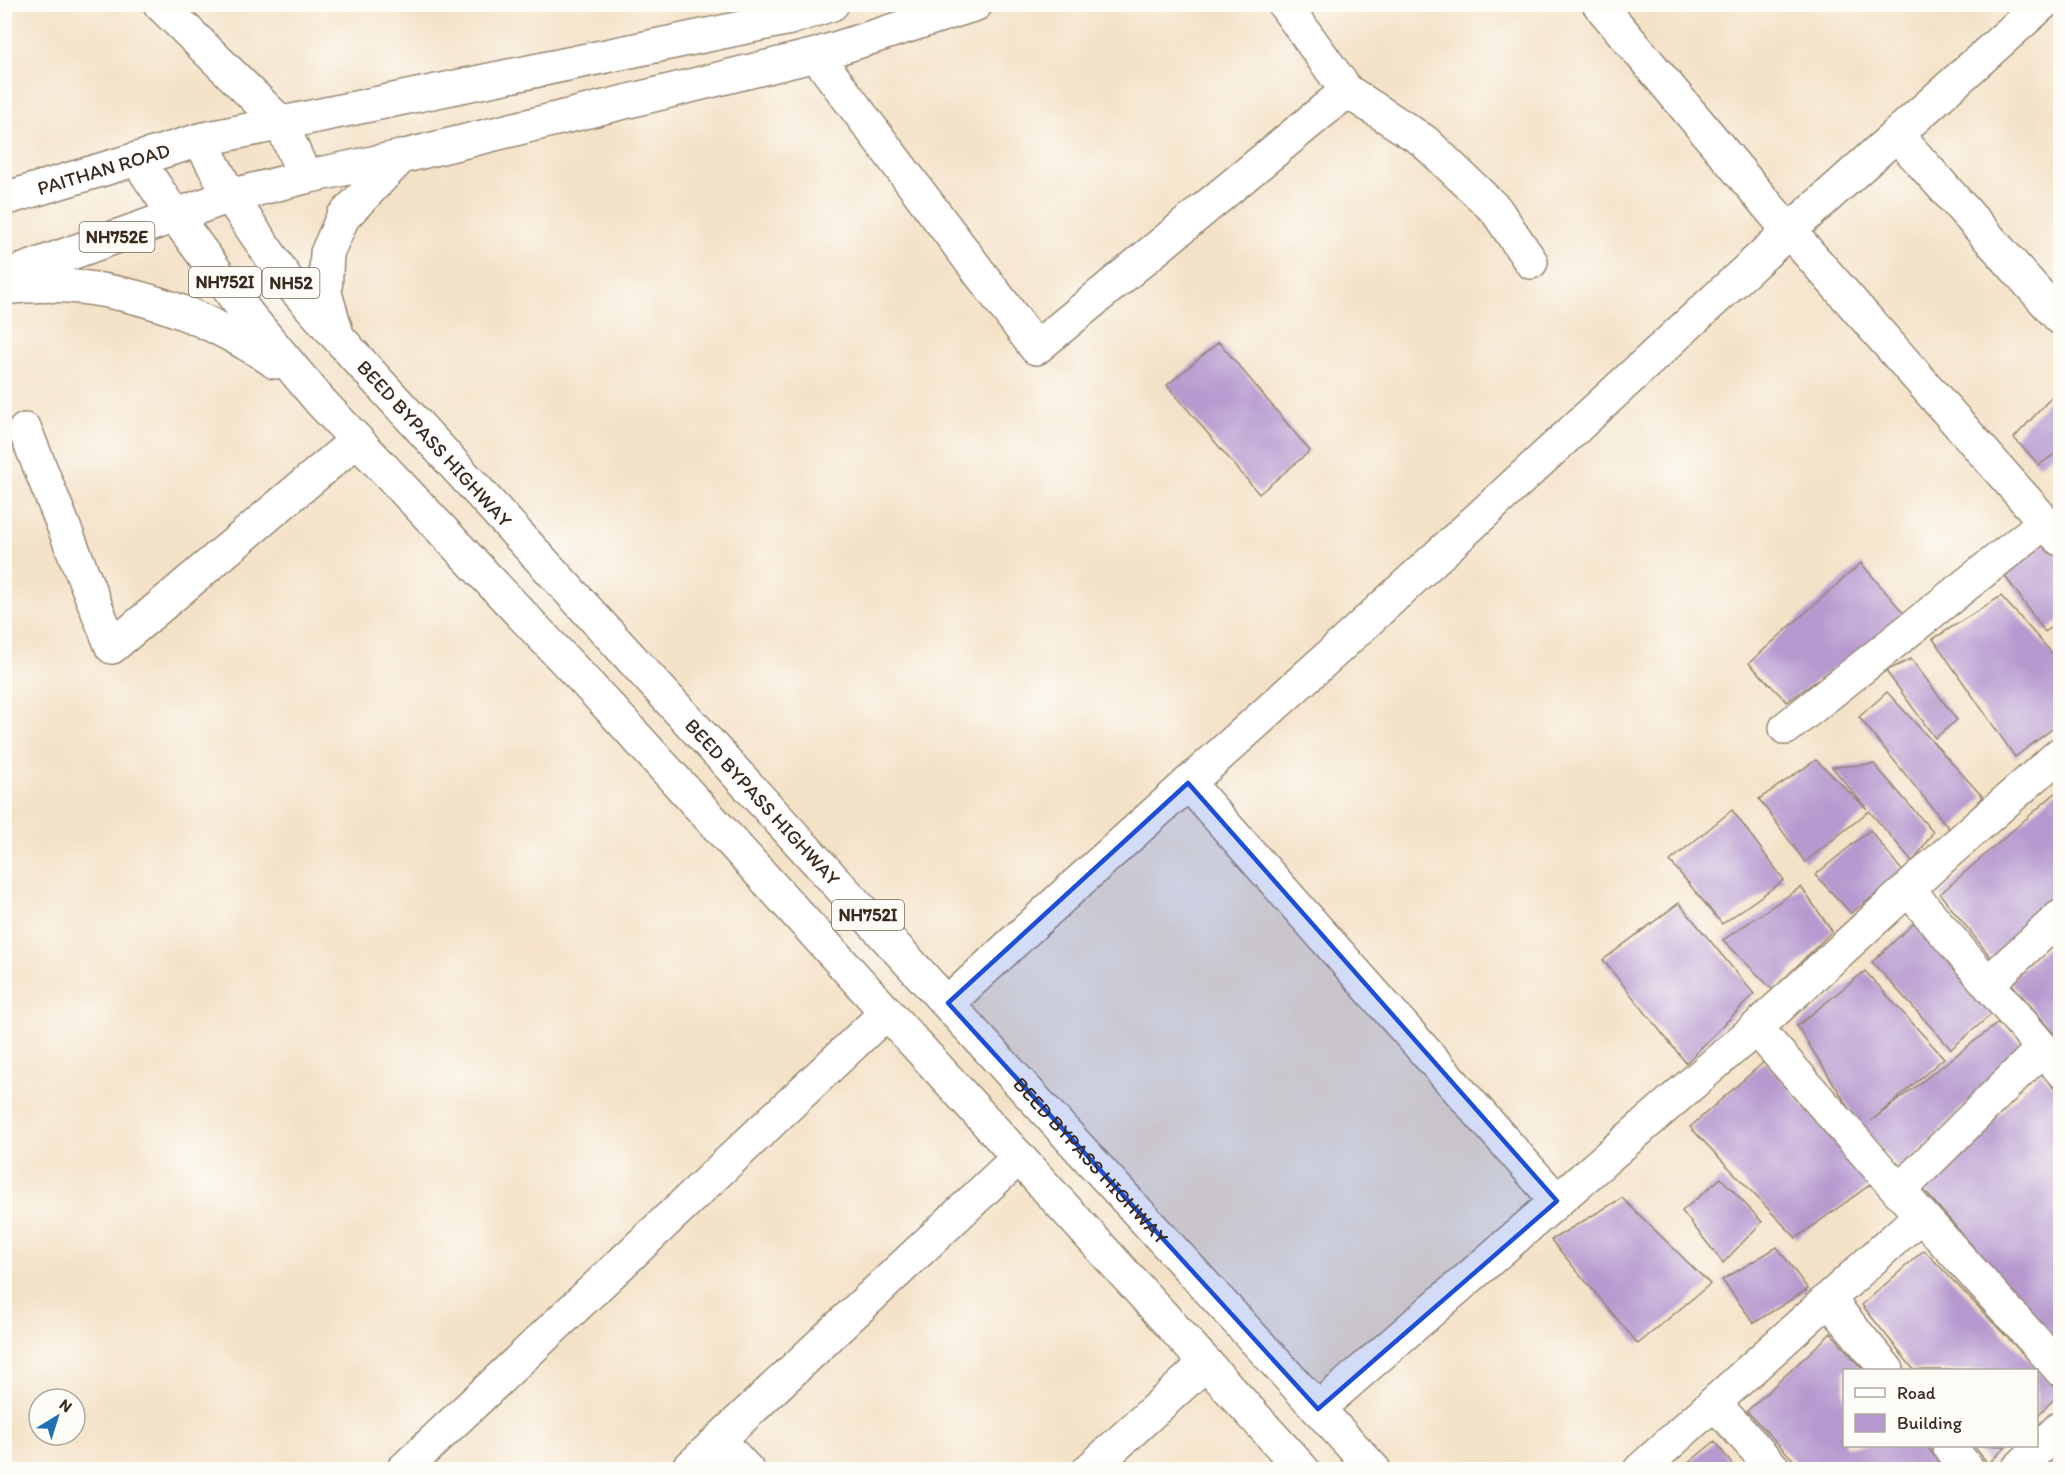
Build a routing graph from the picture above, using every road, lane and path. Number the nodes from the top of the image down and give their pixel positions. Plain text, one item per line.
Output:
1 (160, 4) edge
2 (832, 4) edge
3 (976, 4) edge
4 (1284, 4) edge
5 (1599, 4) edge
6 (2042, 4) edge
7 (816, 55) junction
8 (1347, 91) junction
9 (281, 123) junction
10 (1897, 135) junction
11 (200, 140) junction
12 (401, 157) junction
13 (137, 159) junction
14 (305, 177) junction
15 (230, 196) junction
16 (4, 199) edge
17 (175, 216) junction
18 (1789, 231) junction
19 (1531, 262) dead end
20 (4, 277) edge
21 (4, 288) edge
22 (2061, 318) edge
23 (361, 363) junction
24 (320, 401) junction
25 (25, 430) dead end
26 (357, 440) junction
27 (2053, 531) edge
28 (1786, 728) dead end
29 (2061, 754) edge
30 (1188, 783) junction
31 (1908, 889) junction
32 (2061, 917) edge
33 (1988, 983) junction
34 (948, 1003) junction
35 (887, 1012) junction
36 (1756, 1028) junction
37 (2052, 1058) edge
38 (1019, 1157) junction
39 (1899, 1191) junction
40 (1557, 1201) junction
41 (1921, 1215) junction
42 (1828, 1299) junction
43 (1206, 1363) junction
44 (1885, 1369) edge
45 (2061, 1369) edge
46 (1714, 1403) junction
47 (1318, 1409) junction
48 (2061, 1428) edge
49 (719, 1440) junction
50 (1949, 1447) edge
51 (404, 1470) edge
52 (687, 1470) edge
53 (747, 1470) edge
54 (1089, 1470) edge
55 (1303, 1470) edge
56 (1374, 1470) edge
57 (1640, 1470) edge
58 (1776, 1470) edge
59 (1968, 1470) edge
60 (2017, 1470) edge

1 - 9 main road
2 - 9 main road, PAITHAN ROAD
3 - 7 main road
4 - 8 main road
5 - 18 main road
6 - 10 main road
7 - 8 main road
7 - 12 main road
8 - 19 main road
9 - 11 main road, PAITHAN ROAD
9 - 14 main road
10 - 18 main road
10 - 22 main road
11 - 13 main road, PAITHAN ROAD
11 - 15 main road, BEED BYPASS HIGHWAY / NH52
12 - 14 main road
12 - 23 main road, NH752I
13 - 16 main road, PAITHAN ROAD
13 - 17 main road, NH752I
14 - 15 main road, NH752E
15 - 17 main road, NH752E
15 - 23 main road, BEED BYPASS HIGHWAY / NH52
17 - 20 main road, NH752E
17 - 24 main road, NH752I
18 - 27 main road
18 - 30 main road
21 - 24 main road
23 - 34 main road, BEED BYPASS HIGHWAY / NH752I
24 - 26 main road, NH752I
25 - 26 main road
26 - 35 main road, NH752I
27 - 28 main road
29 - 31 main road
30 - 34 main road
30 - 40 main road
31 - 33 main road
31 - 36 main road
32 - 33 main road
33 - 37 main road
34 - 47 main road, BEED BYPASS HIGHWAY / NH752I
35 - 38 main road, NH752I
35 - 51 main road
36 - 39 main road
36 - 40 main road
37 - 39 main road
38 - 43 main road, NH752I
38 - 49 main road
39 - 41 main road
40 - 47 main road
41 - 42 main road
41 - 45 main road
42 - 44 main road
42 - 46 main road
43 - 54 main road
43 - 55 main road, NH752I
46 - 57 main road
46 - 58 main road
47 - 56 main road, BEED BYPASS HIGHWAY / NH752I
48 - 60 main road
49 - 52 main road
49 - 53 main road
50 - 59 main road

